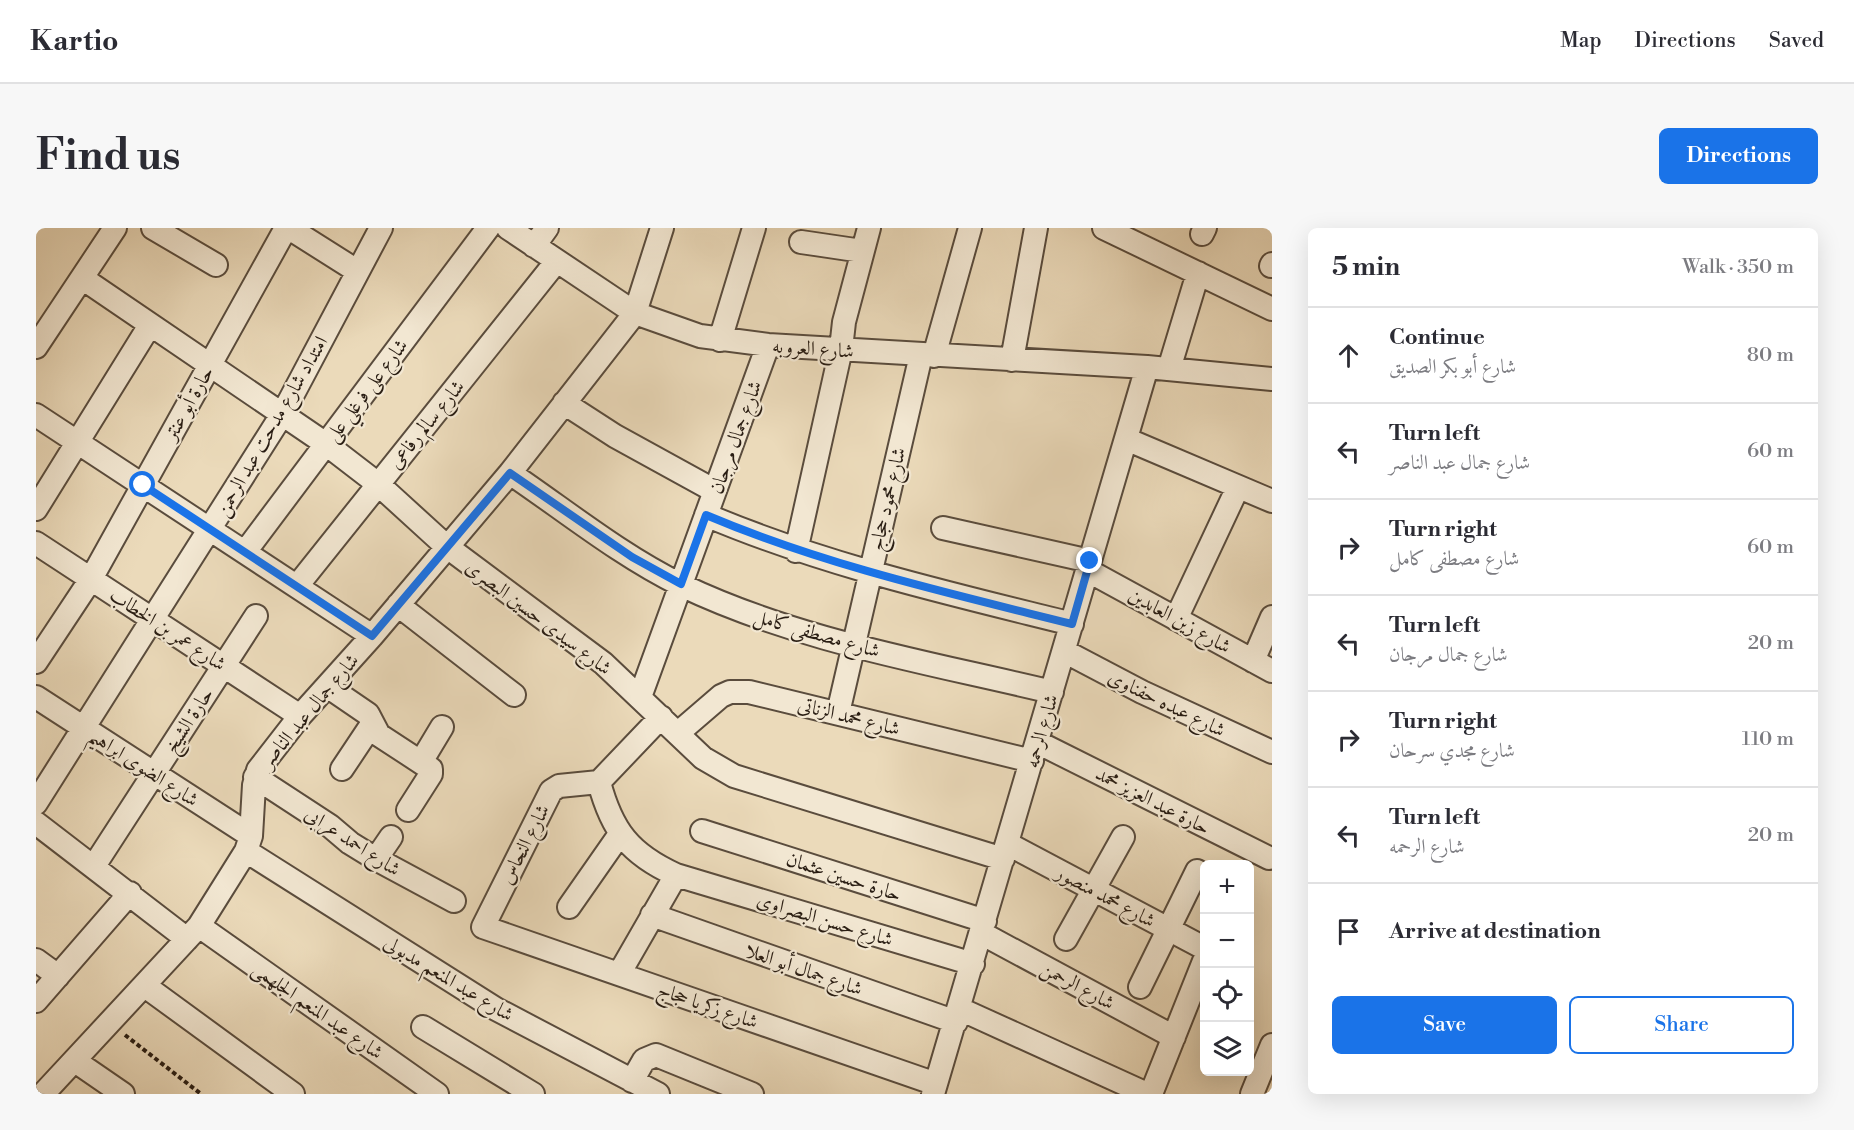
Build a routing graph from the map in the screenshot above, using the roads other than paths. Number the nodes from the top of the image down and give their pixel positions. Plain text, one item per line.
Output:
1 (115, 228) edge
2 (153, 228) edge
3 (288, 228) edge
4 (381, 228) edge
5 (488, 228) edge
6 (508, 228) edge
7 (662, 228) edge
8 (754, 228) edge
9 (868, 228) edge
10 (970, 228) edge
11 (1036, 228) edge
12 (1104, 228) edge
13 (541, 237) edge
14 (801, 242) dead end
15 (862, 251) junction
16 (556, 262) junction
17 (216, 265) dead end
18 (357, 271) junction
19 (1198, 273) junction
20 (82, 278) junction
21 (1272, 309) edge
22 (635, 313) junction
23 (44, 320) edge
24 (150, 325) junction
25 (720, 340) junction
26 (768, 345) junction
27 (36, 347) edge
28 (841, 349) junction
29 (927, 356) junction
30 (1012, 360) junction
31 (209, 366) junction
32 (1158, 368) junction
33 (1272, 379) edge
34 (564, 403) junction
35 (283, 413) junction
36 (36, 415) edge
37 (1126, 439) junction
38 (78, 443) junction
39 (326, 444) junction
40 (510, 473) junction
41 (378, 484) junction
42 (143, 485) junction
43 (1238, 487) junction
44 (715, 491) junction
45 (1272, 501) edge
46 (36, 509) edge
47 (706, 515) junction
48 (943, 528) dead end
49 (211, 530) junction
50 (36, 543) edge
51 (446, 546) junction
52 (796, 551) junction
53 (245, 552) junction
54 (1089, 565) junction
55 (870, 573) junction
56 (91, 579) junction
57 (681, 584) junction
58 (297, 586) junction
59 (398, 605) junction
60 (256, 616) dead end
61 (1272, 617) edge
62 (1176, 619) junction
63 (153, 620) junction
64 (1072, 624) junction
65 (372, 636) junction
66 (853, 645) junction
67 (1064, 651) junction
68 (36, 662) edge
69 (224, 666) junction
70 (1263, 666) edge
71 (327, 686) junction
72 (1052, 692) junction
73 (514, 695) dead end
74 (36, 697) edge
75 (640, 698) junction
76 (838, 713) junction
77 (300, 716) junction
78 (661, 717) junction
79 (372, 724) junction
80 (442, 727) dead end
81 (83, 728) junction
82 (678, 733) junction
83 (1034, 752) junction
84 (1272, 753) edge
85 (421, 762) junction
86 (342, 769) dead end
87 (154, 773) junction
88 (255, 777) junction
89 (599, 782) junction
90 (36, 803) edge
91 (408, 810) dead end
92 (36, 824) edge
93 (702, 831) dead end
94 (620, 834) junction
95 (391, 837) dead end
96 (1123, 837) dead end
97 (249, 843) junction
98 (1006, 851) junction
99 (1269, 858) dead end
100 (376, 860) junction
101 (94, 866) junction
102 (1197, 871) dead end
103 (676, 875) junction
104 (1093, 890) junction
105 (130, 893) junction
106 (454, 901) dead end
107 (570, 907) dead end
108 (652, 915) junction
109 (483, 924) joint
110 (983, 927) junction
111 (1169, 929) junction
112 (193, 932) junction
113 (1066, 939) dead end
114 (1200, 946) edge
115 (36, 960) edge
116 (973, 964) junction
117 (1201, 968) edge
118 (619, 974) junction
119 (58, 976) junction
120 (145, 986) junction
121 (1140, 987) dead end
122 (36, 1001) edge
123 (958, 1015) junction
124 (423, 1027) dead end
125 (1174, 1037) junction
126 (1272, 1045) edge
127 (75, 1061) junction
128 (632, 1081) junction
129 (937, 1091) edge
130 (43, 1094) edge
131 (123, 1094) edge
132 (294, 1094) edge
133 (437, 1094) edge
134 (533, 1094) edge
135 (658, 1094) edge
136 (752, 1094) edge
137 (1149, 1094) edge
138 (1252, 1094) edge

1 - 20 street
2 - 17 street
3 - 18 street
3 - 31 street, حارة أبو عنتر
4 - 18 street, امتداد شارع مدحت عبد الرحمن
5 - 39 street, شارع على فرغلي على
6 - 13 street, شارع العروبه
7 - 22 street
8 - 25 street
9 - 15 street
10 - 29 street, شارع محمود حجاج
11 - 30 street
12 - 19 street
13 - 16 street, شارع العروبه
14 - 15 street
15 - 28 street
16 - 22 street, شارع العروبه
16 - 41 street, شارع سالم رفاعى
18 - 35 street, امتداد شارع مدحت عبد الرحمن
19 - 21 street
19 - 32 street, شارع الرحمه
20 - 23 street
20 - 24 street, شارع سيدى حسين البصرى
22 - 25 street, شارع العروبه
22 - 34 street, شارع جمال عبد الناصر
23 - 27 street
24 - 31 street, شارع سيدى حسين البصرى
24 - 38 street
25 - 26 street, شارع العروبه
26 - 28 street, شارع العروبه
26 - 44 street, شارع جمال مرجان
28 - 29 street, شارع العروبه
28 - 52 street
29 - 30 street, شارع العروبه
29 - 55 street, شارع محمود حجاج
30 - 32 street, شارع العروبه
31 - 35 street, شارع سيدى حسين البصرى
31 - 42 street, حارة أبو عنتر
32 - 33 street, شارع العروبه
32 - 37 street, شارع الرحمه
34 - 40 street, شارع جمال عبد الناصر
34 - 44 street
35 - 39 street, شارع سيدى حسين البصرى
35 - 49 street, امتداد شارع مدحت عبد الرحمن
36 - 38 street
37 - 43 street
37 - 54 street, شارع الرحمه
38 - 42 street
38 - 46 street
39 - 41 street, شارع سيدى حسين البصرى
39 - 53 street, شارع على فرغلي على
40 - 51 street, شارع جمال عبد الناصر
40 - 57 street, شارع مصطفى كامل
41 - 51 street, شارع سيدى حسين البصرى
41 - 58 street, شارع سالم رفاعى
42 - 49 street
42 - 56 street, حارة أبو عنتر
43 - 45 street
43 - 62 street
44 - 47 street, شارع جمال مرجان
47 - 52 street
47 - 57 street, شارع جمال مرجان
48 - 54 street, شارع زين العابدين
49 - 53 street
49 - 63 street, امتداد شارع مدحت عبد الرحمن
50 - 56 street, شارع عمر بن الخطاب
51 - 59 street, شارع جمال عبد الناصر
51 - 75 street, شارع سيدى حسين البصرى
52 - 55 street
53 - 58 street
54 - 62 street, شارع زين العابدين
54 - 64 street, شارع الرحمه
55 - 64 street
55 - 66 street, شارع محمود حجاج
56 - 63 street, شارع عمر بن الخطاب
56 - 68 street, حارة أبو عنتر
57 - 66 street, شارع مصطفى كامل
57 - 75 street, شارع جمال مرجان
58 - 65 street
59 - 65 street, شارع جمال عبد الناصر
59 - 73 street
60 - 69 street, حارة الشيخ
61 - 70 street
62 - 70 street, شارع زين العابدين
63 - 69 street, شارع عمر بن الخطاب
63 - 81 street, امتداد شارع مدحت عبد الرحمن
64 - 67 street, شارع الرحمه
65 - 71 street, شارع جمال عبد الناصر
66 - 72 street, شارع مصطفى كامل
66 - 76 street, شارع محمود حجاج
67 - 72 street, شارع الرحمه
67 - 84 street, شارع عبده حفناوى
69 - 77 street, شارع عمر بن الخطاب
69 - 87 street, حارة الشيخ
71 - 77 street, شارع جمال عبد الناصر
71 - 79 street
72 - 83 street, شارع الرحمه
74 - 81 street, شارع الضوى ابراهيم
75 - 78 street, شارع سيدى حسين البصرى
76 - 82 street, شارع محمد الزناتى
76 - 83 street, شارع محمد الزناتى
77 - 88 street, شارع جمال عبد الناصر
78 - 82 street, شارع سيدى حسين البصرى
78 - 89 street
79 - 85 street
79 - 86 street
80 - 85 street
81 - 87 street, شارع الضوى ابراهيم
81 - 90 street, امتداد شارع مدحت عبد الرحمن
82 - 98 street, شارع سيدى حسين البصرى
83 - 98 street, شارع الرحمه
83 - 99 street, حارة عبد العزيز محمد
85 - 91 street
87 - 97 street, شارع الضوى ابراهيم
87 - 101 street, حارة الشيخ
88 - 97 street, شارع جمال عبد الناصر
88 - 100 street, شارع احمد عرابى
89 - 94 street, شارع حسن البصراوى
89 - 109 street, شارع النحاس
92 - 101 street, شارع عبد المنعم الجلهمى
93 - 110 street, حارة حسين عثمان
94 - 103 street, شارع حسن البصراوى
94 - 107 street
95 - 100 street
96 - 104 street
97 - 112 street, شارع جمال عبد الناصر
97 - 128 street, شارع عبد المنعم مدبولى
98 - 104 street, شارع محمد منصور
98 - 110 street, شارع الرحمه
100 - 106 street, شارع احمد عرابى
101 - 105 street, شارع عبد المنعم الجلهمى
102 - 111 street
103 - 108 street
103 - 116 street, شارع حسن البصراوى
104 - 111 street, شارع محمد منصور
104 - 113 street
105 - 112 street, شارع عبد المنعم الجلهمى
105 - 119 street
108 - 118 street
108 - 123 street, شارع جمال أبو العلا
109 - 118 street, شارع زكريا حجاج
110 - 116 street, شارع الرحمه
110 - 125 street, شارع الرحمن
111 - 114 street, شارع محمد منصور
111 - 121 street
112 - 120 street, شارع جمال عبد الناصر
112 - 133 street, شارع عبد المنعم الجلهمى
115 - 119 street
116 - 123 street, شارع الرحمه
117 - 125 street
118 - 129 street, شارع زكريا حجاج
119 - 122 street
120 - 127 street, شارع جمال عبد الناصر
120 - 132 street
123 - 129 street, شارع الرحمه
123 - 137 street, شارع جمال أبو العلا
124 - 134 street
125 - 137 street
126 - 138 street
127 - 130 street, شارع جمال عبد الناصر
127 - 131 street
128 - 135 street, شارع عبد المنعم مدبولى
128 - 136 street

